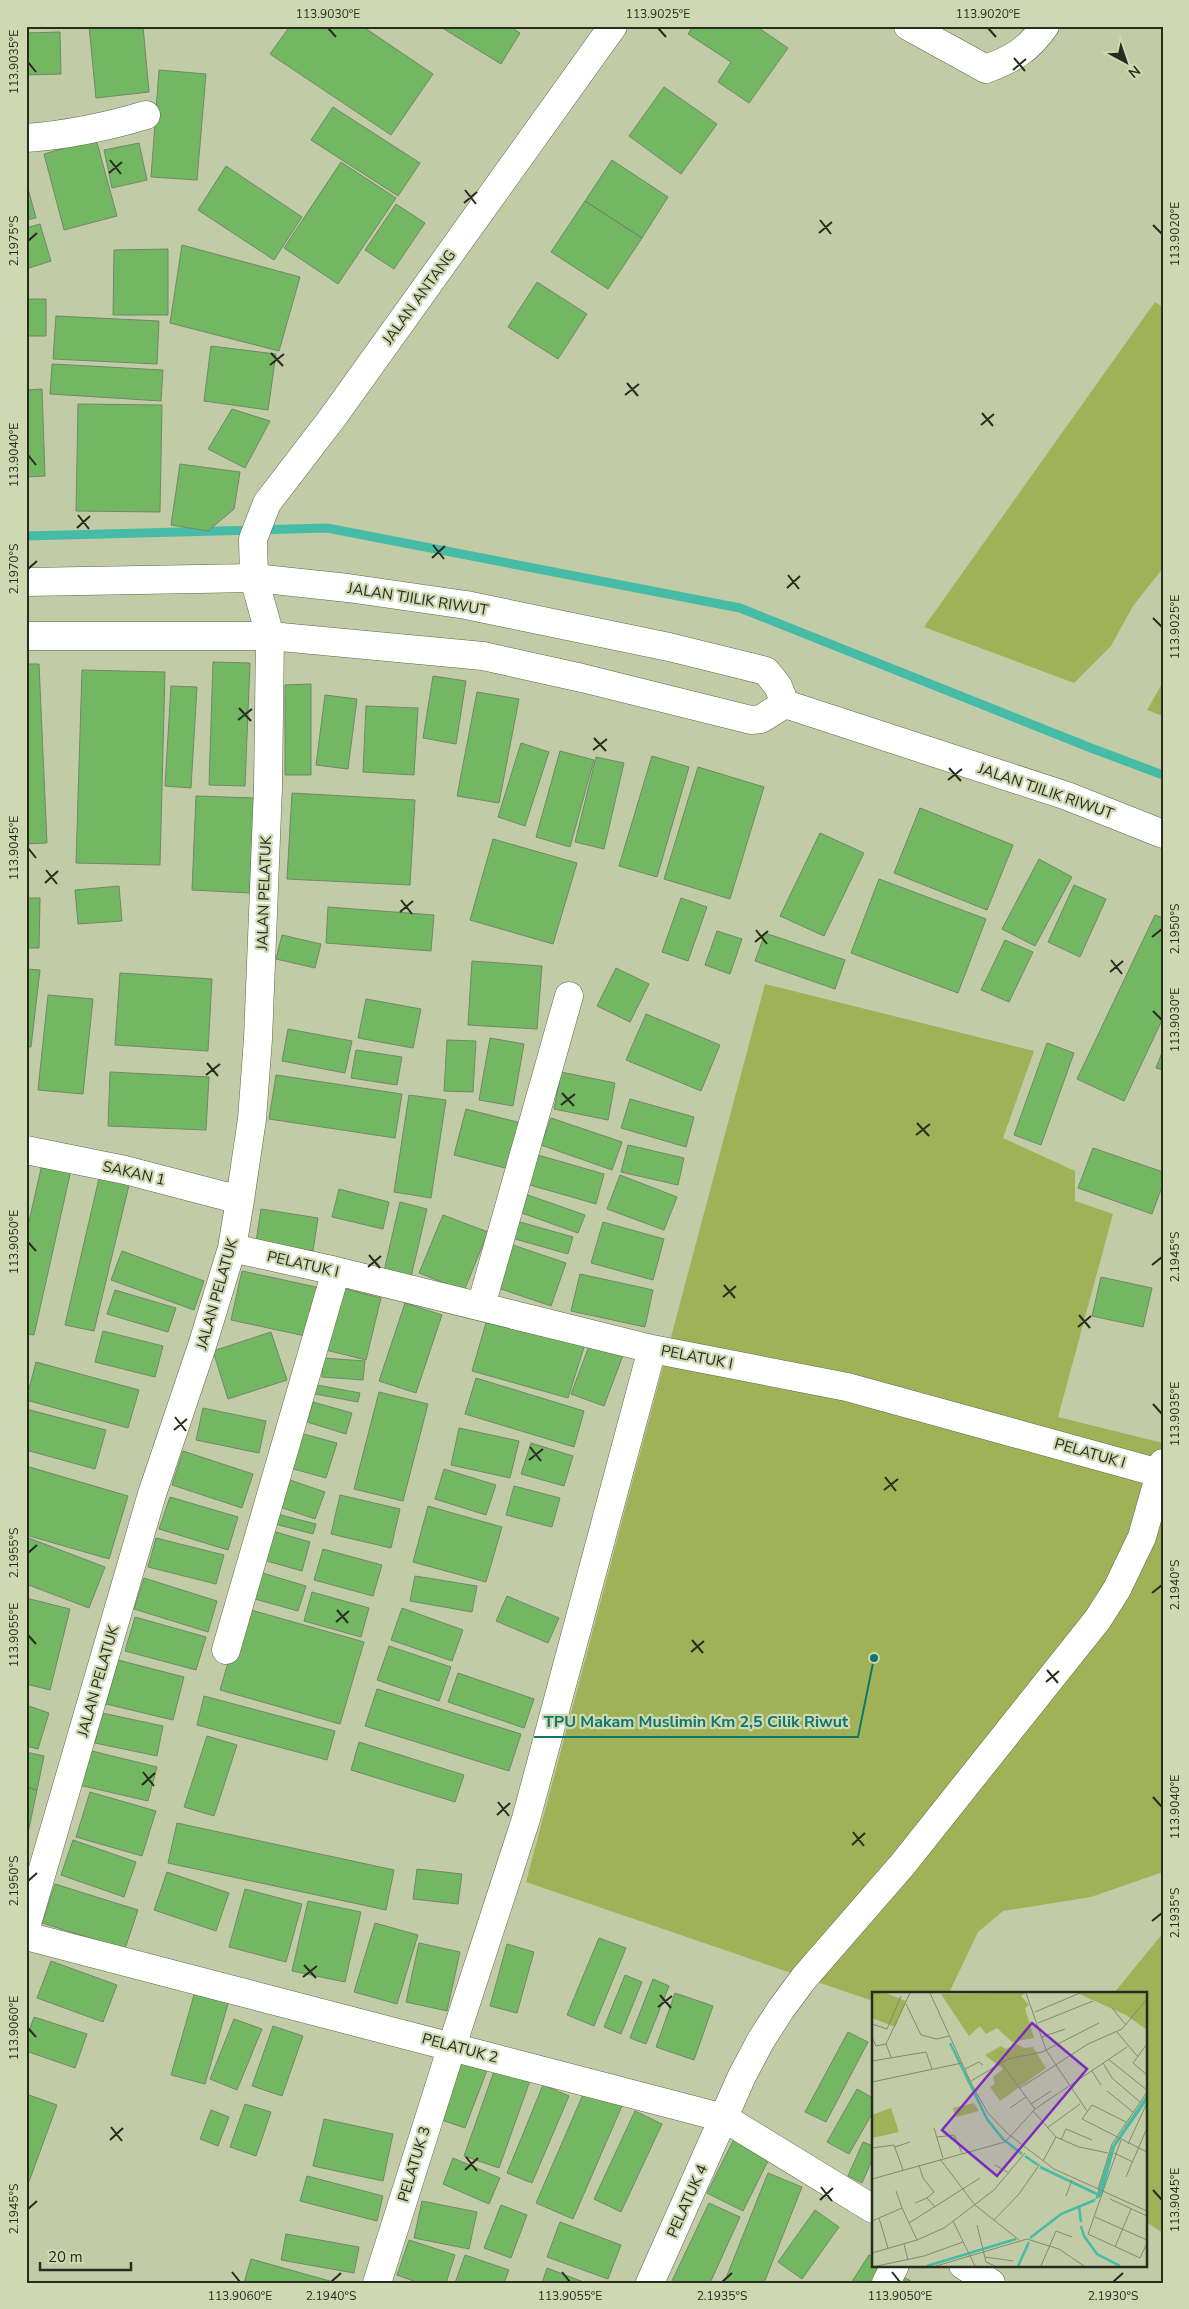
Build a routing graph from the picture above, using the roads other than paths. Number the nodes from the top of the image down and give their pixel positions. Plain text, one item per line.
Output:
1 (613, 26) edge
2 (908, 26) edge
3 (1045, 26) edge
4 (146, 115) dead end
5 (26, 138) edge
6 (254, 578) junction
7 (26, 582) edge
8 (26, 636) edge
9 (270, 636) junction
10 (786, 704) junction
11 (1163, 834) edge
12 (569, 996) dead end
13 (26, 1150) edge
14 (240, 1200) junction
15 (232, 1248) junction
16 (336, 1271) junction
17 (481, 1306) junction
18 (652, 1348) junction
19 (1161, 1468) edge
20 (226, 1650) dead end
21 (26, 1928) edge
22 (26, 1936) edge
23 (452, 2046) junction
24 (724, 2118) junction
25 (872, 2209) edge
26 (894, 2266) edge
27 (965, 2266) edge
28 (378, 2283) edge
29 (650, 2283) edge
30 (886, 2283) edge
31 (991, 2283) edge

1 - 6 main road, JALAN ANTANG
2 - 3 main road
4 - 5 main road
6 - 7 main road, JALAN TJILIK RIWUT
6 - 9 main road, JALAN ANTANG
6 - 10 main road, JALAN TJILIK RIWUT
8 - 9 main road
9 - 10 main road
9 - 14 main road, JALAN PELATUK
10 - 11 main road, JALAN TJILIK RIWUT
12 - 17 main road
13 - 14 main road, SAKAN 1
14 - 15 main road, JALAN PELATUK
15 - 16 main road, PELATUK I
15 - 21 main road, JALAN PELATUK
16 - 17 main road, PELATUK I
16 - 20 main road
17 - 18 main road, PELATUK I
18 - 19 main road, PELATUK I
18 - 23 main road, PELATUK 3
19 - 24 main road, PELATUK 4
22 - 23 main road, PELATUK 2
23 - 24 main road, PELATUK 2
23 - 28 main road, PELATUK 3
24 - 25 main road, PELATUK 2
24 - 29 main road, PELATUK 4
26 - 30 main road
27 - 31 main road

